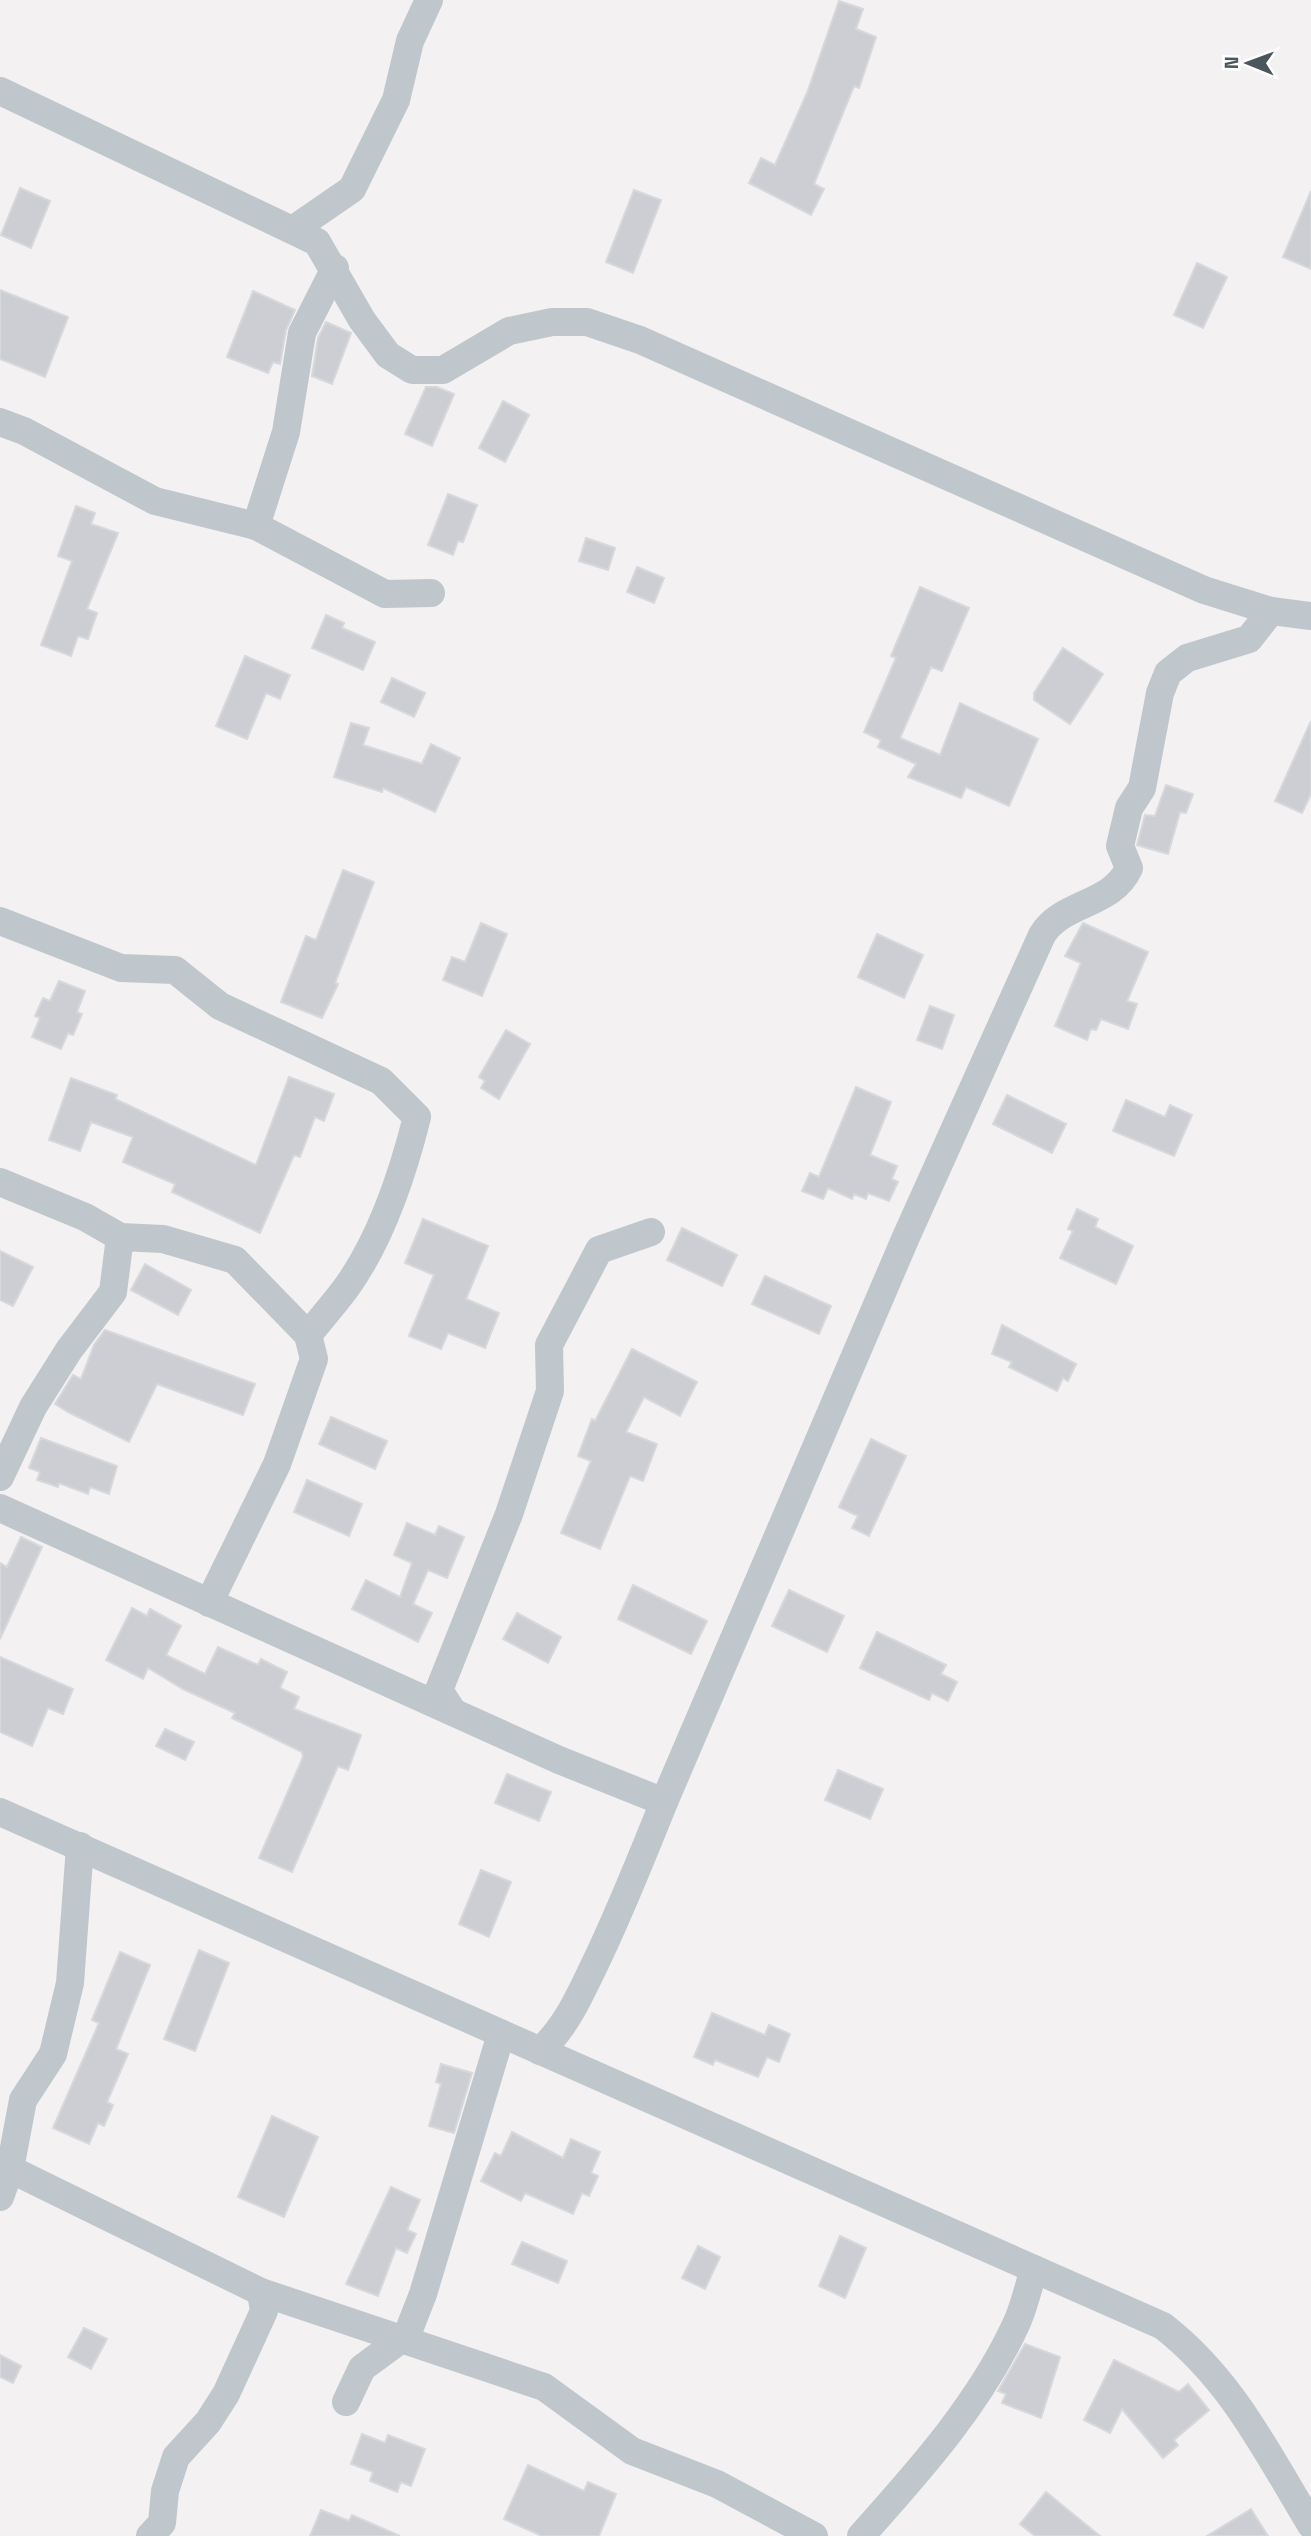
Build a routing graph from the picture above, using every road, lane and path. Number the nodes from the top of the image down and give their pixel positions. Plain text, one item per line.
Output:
1 (429, 0) edge
2 (0, 91) edge
3 (294, 229) junction
4 (335, 268) junction
5 (0, 422) edge
6 (256, 526) junction
7 (431, 593) dead end
8 (1271, 611) junction
9 (1311, 616) edge
10 (0, 921) edge
11 (0, 1182) edge
12 (651, 1232) dead end
13 (120, 1237) junction
14 (308, 1335) junction
15 (0, 1477) edge
16 (0, 1508) edge
17 (209, 1603) junction
18 (453, 1712) junction
19 (664, 1802) junction
20 (0, 1812) edge
21 (80, 1846) junction
22 (501, 2034) junction
23 (540, 2051) junction
24 (10, 2169) junction
25 (0, 2197) edge
26 (1034, 2269) junction
27 (261, 2292) junction
28 (403, 2339) junction
29 (346, 2402) dead end
30 (1311, 2525) edge
31 (150, 2536) edge
32 (814, 2536) edge
33 (861, 2536) edge

1 - 3 street
2 - 3 street
3 - 4 street
4 - 6 street
4 - 8 street
5 - 6 street
6 - 7 street
8 - 9 street
8 - 19 street
10 - 14 street
11 - 13 street
12 - 18 street
13 - 14 street
13 - 15 street
14 - 17 street
16 - 17 street
17 - 18 street
18 - 19 street
19 - 23 street
20 - 21 street
21 - 22 street
21 - 24 street
22 - 23 street
22 - 28 street
23 - 26 street
24 - 25 street
24 - 27 street
26 - 30 street
26 - 33 street
27 - 28 street
27 - 31 street
28 - 29 street
28 - 32 street

